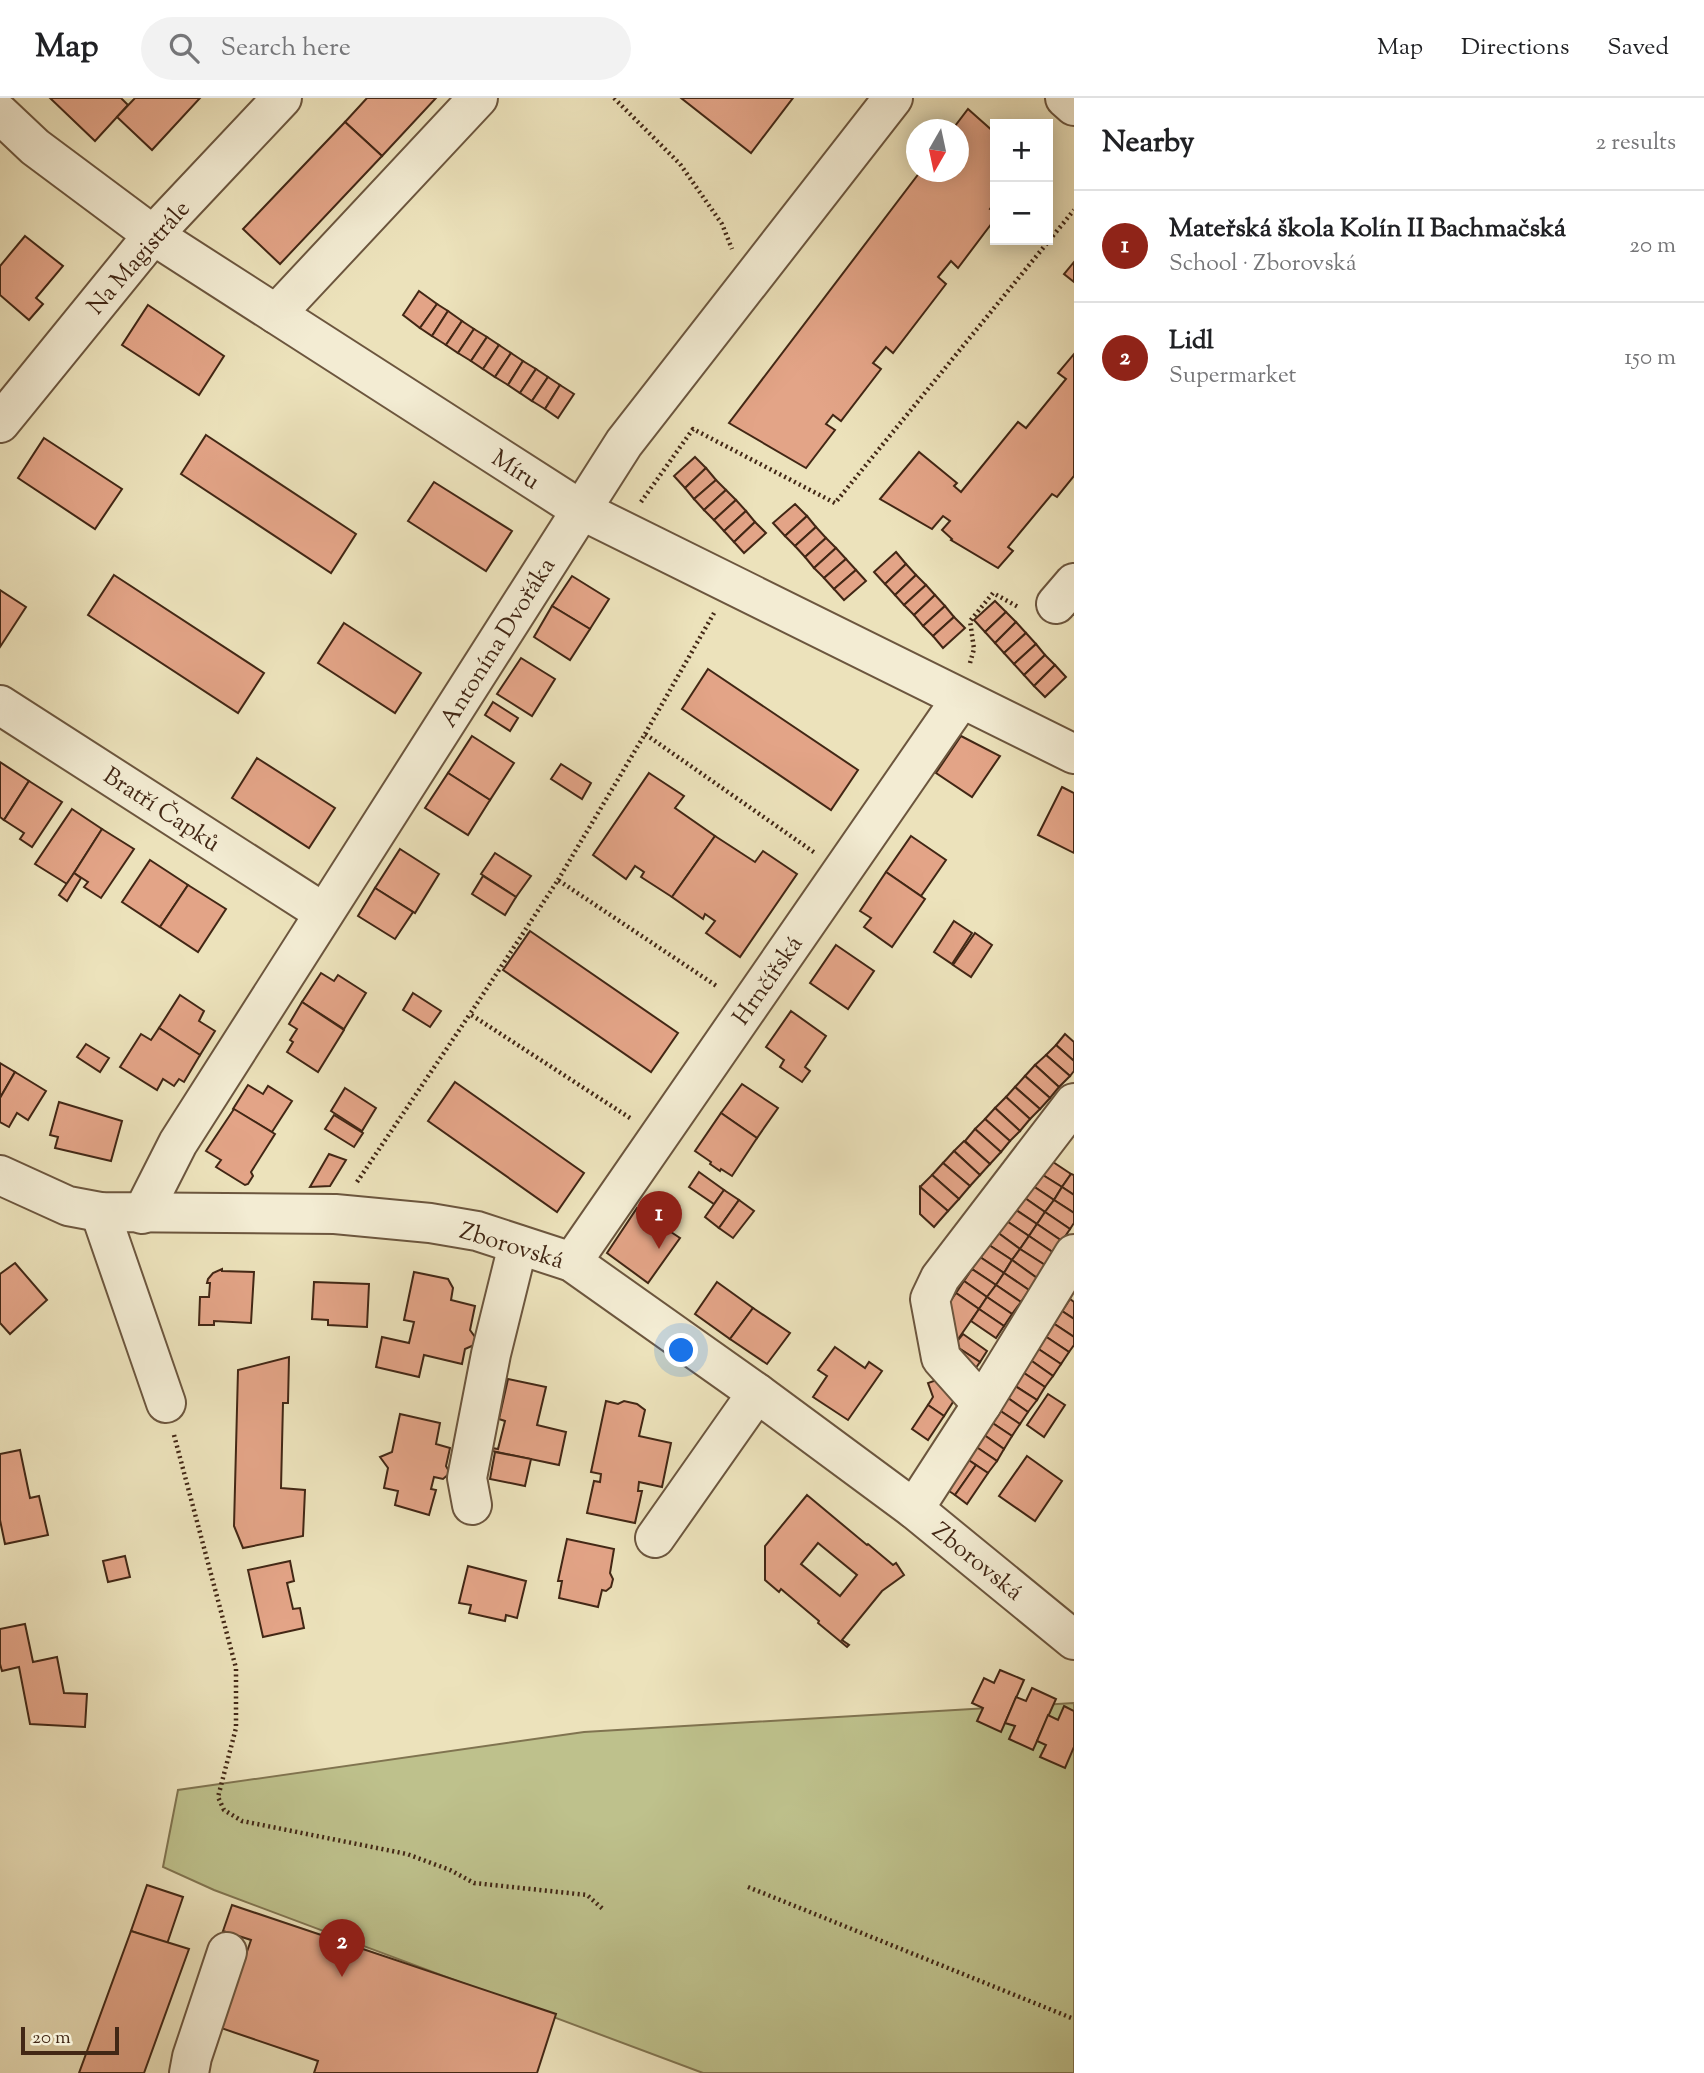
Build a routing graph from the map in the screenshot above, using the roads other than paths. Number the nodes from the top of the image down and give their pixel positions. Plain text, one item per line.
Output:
1 (282, 98) edge
2 (478, 98) edge
3 (893, 98) edge
4 (1066, 98) edge
5 (1074, 106) edge
6 (0, 114) edge
7 (153, 235) junction
8 (276, 314) junction
9 (0, 423) edge
10 (581, 510) junction
11 (961, 699) junction
12 (0, 705) edge
13 (1074, 754) edge
14 (324, 914) junction
15 (1074, 1103) edge
16 (0, 1175) edge
17 (100, 1212) junction
18 (142, 1214) junction
19 (518, 1244) junction
20 (1074, 1254) edge
21 (572, 1262) junction
22 (757, 1394) junction
23 (166, 1403) road end
24 (982, 1404) junction
25 (472, 1505) dead end
26 (914, 1509) junction
27 (655, 1538) dead end
28 (1074, 1640) edge
29 (227, 1952) dead end
30 (189, 2073) edge

1 - 7 street, Na Magistrále
2 - 8 street
3 - 10 street, Antonína Dvořáka
4 - 5 street
6 - 7 street, Míru
7 - 8 street, Míru
7 - 9 street, Na Magistrále
8 - 10 street, Míru
10 - 11 street, Míru
10 - 14 street, Antonína Dvořáka
11 - 13 street, Míru
11 - 21 street, Hrnčířská
12 - 14 street, Bratří Čapků
14 - 18 street, Antonína Dvořáka
15 - 24 street
16 - 17 street, Zborovská
17 - 18 street, Zborovská
17 - 23 street
18 - 19 street, Zborovská
19 - 21 street, Zborovská
19 - 25 street
20 - 24 street
21 - 22 street, Zborovská
22 - 26 street, Zborovská
22 - 27 street
24 - 26 street
26 - 28 street, Zborovská
29 - 30 street

